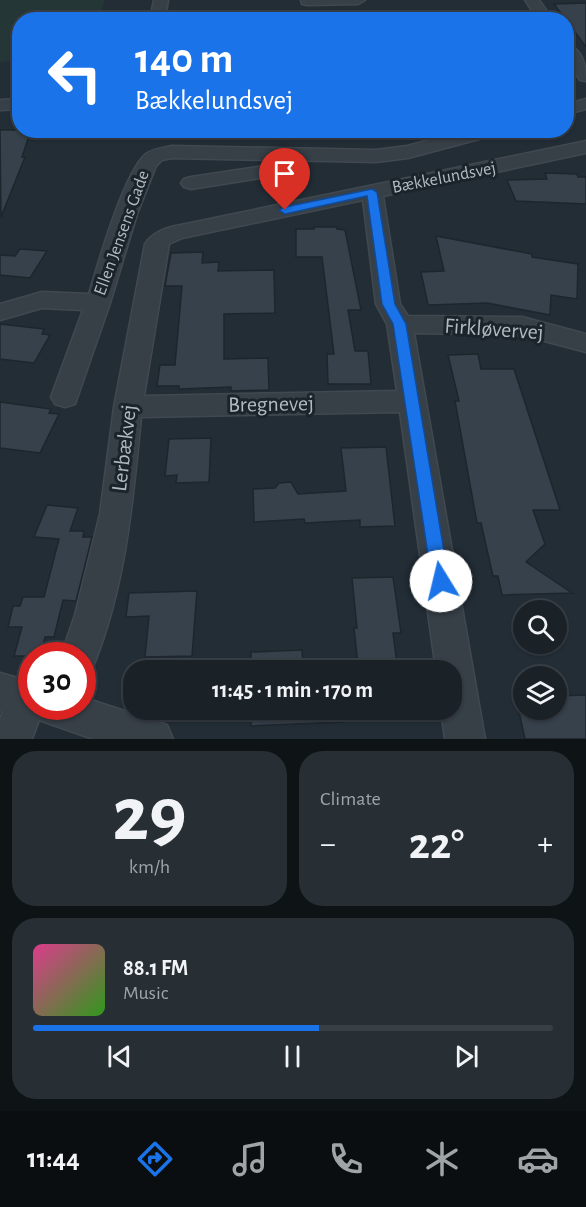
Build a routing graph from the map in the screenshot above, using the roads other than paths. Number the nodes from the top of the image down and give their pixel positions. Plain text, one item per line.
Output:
1 (307, 0) edge
2 (358, 0) edge
3 (574, 60) edge
4 (586, 76) edge
5 (461, 138) edge
6 (586, 147) edge
7 (301, 154) junction
8 (190, 183) dead end
9 (372, 192) junction
10 (160, 239) joint
11 (98, 303) junction
12 (0, 312) edge
13 (400, 324) junction
14 (586, 343) edge
15 (65, 397) dead end
16 (413, 401) junction
17 (129, 407) junction
18 (84, 642) edge
19 (26, 720) edge
20 (94, 720) edge
21 (12, 739) edge
22 (153, 739) edge
23 (465, 739) edge

1 - 2 street
3 - 4 street
5 - 7 street, Ellen Jensens Gade
6 - 9 street, Bækkelundsvej
7 - 8 street
7 - 11 street, Ellen Jensens Gade
9 - 10 street, Bækkelundsvej
9 - 13 street
10 - 17 street, Lerbækvej
11 - 12 street, Ellen Jensens Gade
11 - 15 street
13 - 14 street, Firkløvervej
13 - 16 street
16 - 17 street, Bregnevej
16 - 23 street
17 - 18 street, Lerbækvej
19 - 21 street
20 - 22 street

